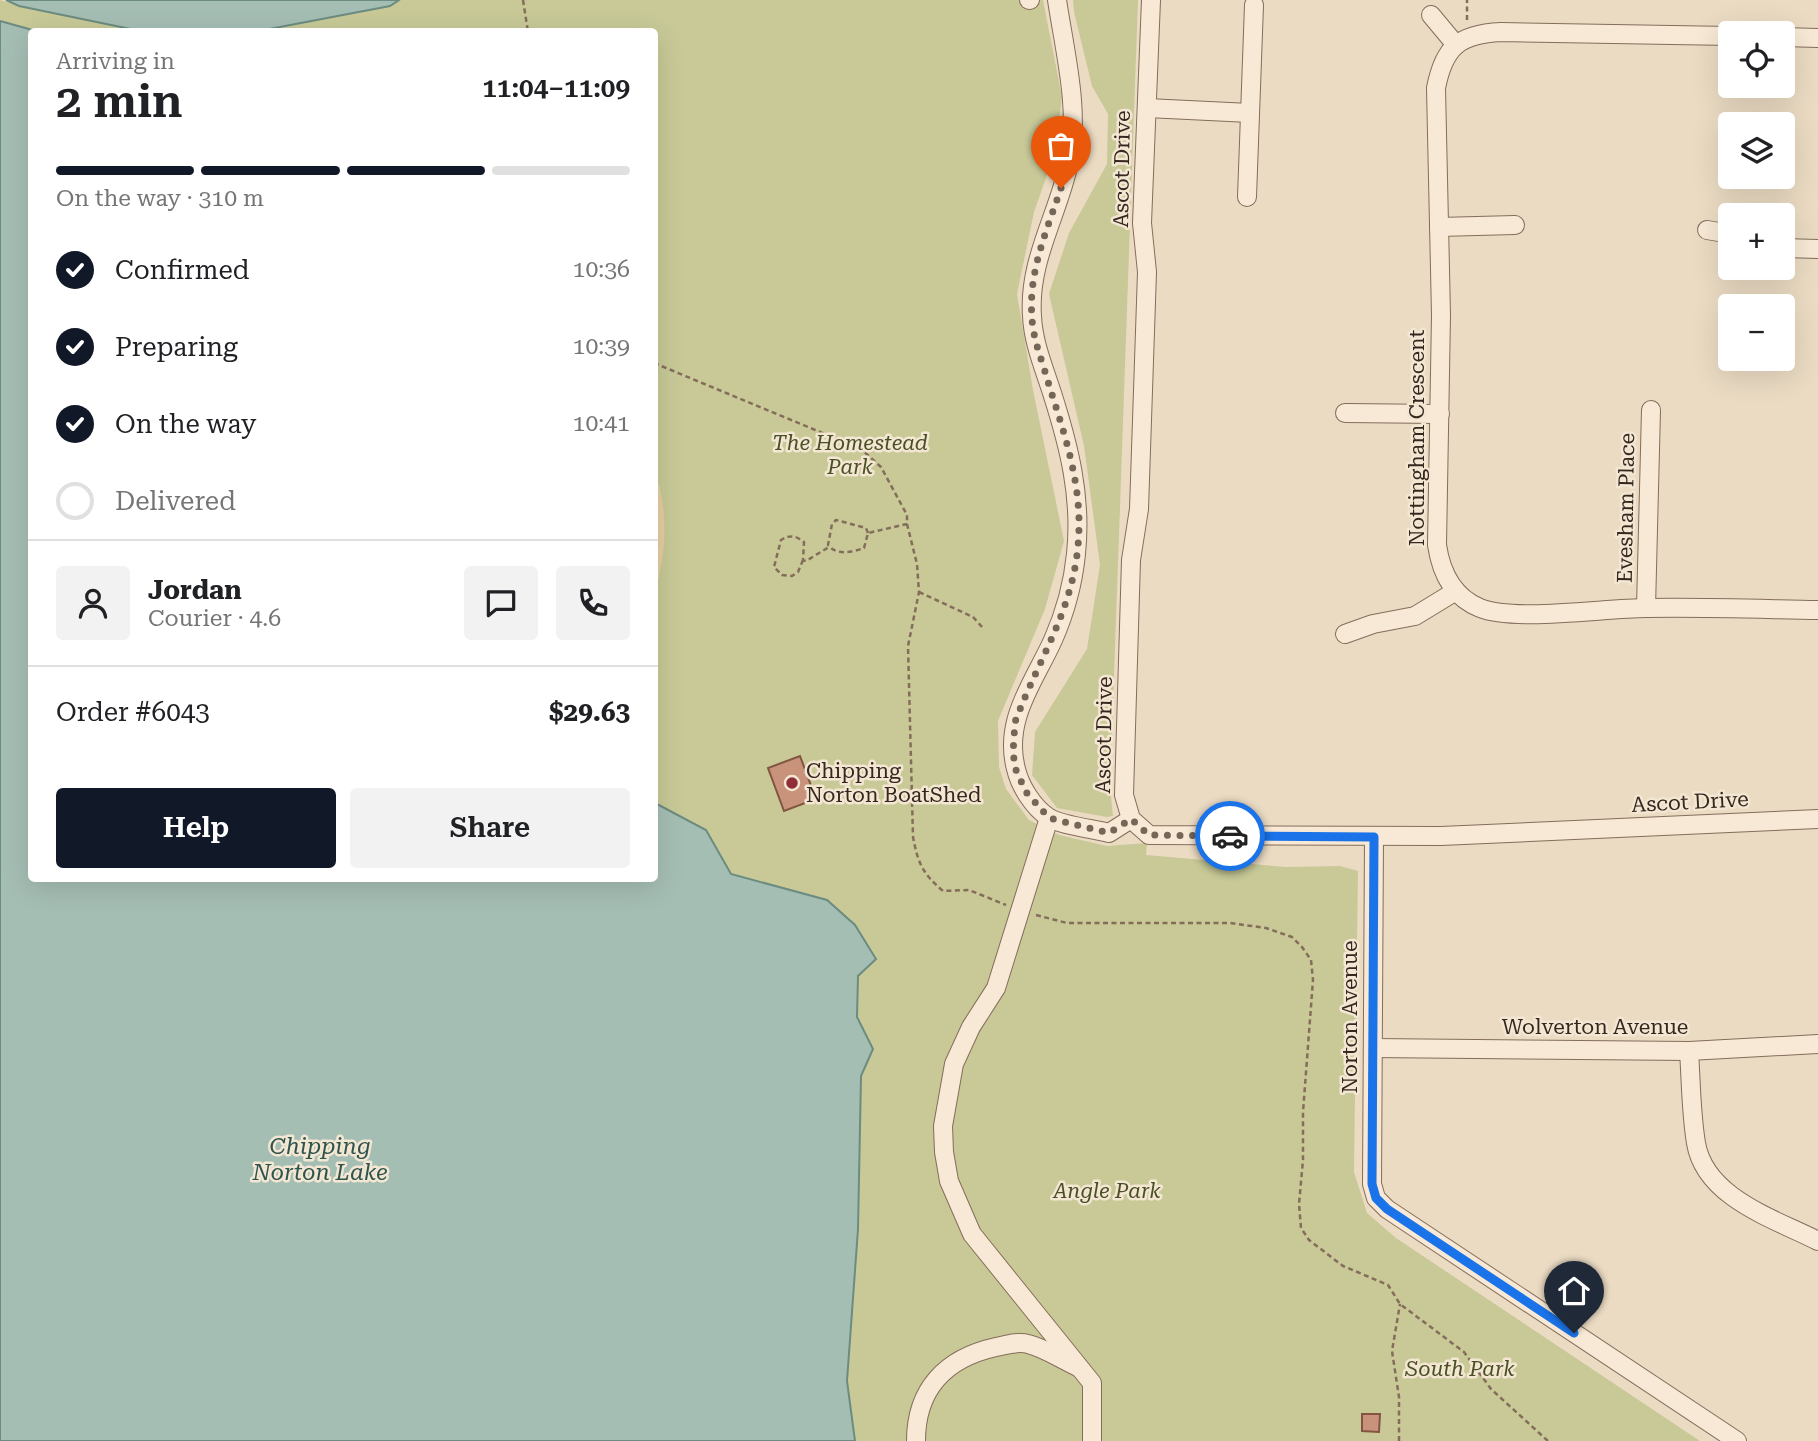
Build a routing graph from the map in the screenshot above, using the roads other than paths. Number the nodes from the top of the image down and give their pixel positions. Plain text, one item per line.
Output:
1 (1057, 0) edge
2 (1151, 0) edge
3 (1254, 5) dead end
4 (1431, 15) dead end
5 (1718, 36) edge
6 (1795, 37) edge
7 (1818, 38) edge
8 (1461, 41) junction
9 (1147, 108) junction
10 (1250, 113) junction
11 (1247, 197) dead end
12 (1515, 225) dead end
13 (1439, 228) junction
14 (1707, 230) dead end
15 (1718, 231) edge
16 (1795, 248) edge
17 (1818, 249) edge
18 (1651, 410) dead end
19 (1345, 413) dead end
20 (1440, 414) junction
21 (1456, 591) junction
22 (1646, 608) junction
23 (1818, 610) edge
24 (1345, 634) dead end
25 (1049, 818) junction
26 (1131, 819) junction
27 (1818, 819) edge
28 (1374, 837) junction
29 (1818, 1044) edge
30 (1373, 1048) junction
31 (1689, 1051) junction
32 (1818, 1241) edge
33 (1041, 1319) junction
34 (1027, 1343) junction
35 (1084, 1370) junction
36 (916, 1441) edge
37 (1092, 1441) edge
38 (1737, 1441) edge

1 - 25 street
2 - 9 street, Ascot Drive
3 - 10 street
4 - 8 street
5 - 8 street
6 - 7 street
8 - 13 street, Nottingham Crescent
9 - 10 street
9 - 26 street, Ascot Drive
10 - 11 street
12 - 13 street
13 - 20 street, Nottingham Crescent
14 - 15 street
16 - 17 street
18 - 22 street, Evesham Place
19 - 20 street
20 - 21 street, Nottingham Crescent
21 - 22 street
21 - 24 street
22 - 23 street
25 - 26 street
25 - 33 street
26 - 28 street, Ascot Drive
27 - 28 street, Ascot Drive
28 - 30 street, Norton Avenue
29 - 31 street, Wolverton Avenue
30 - 31 street, Wolverton Avenue
30 - 38 street, Norton Avenue
31 - 32 street
33 - 34 street
33 - 35 street
34 - 35 street
34 - 36 street
35 - 37 street

